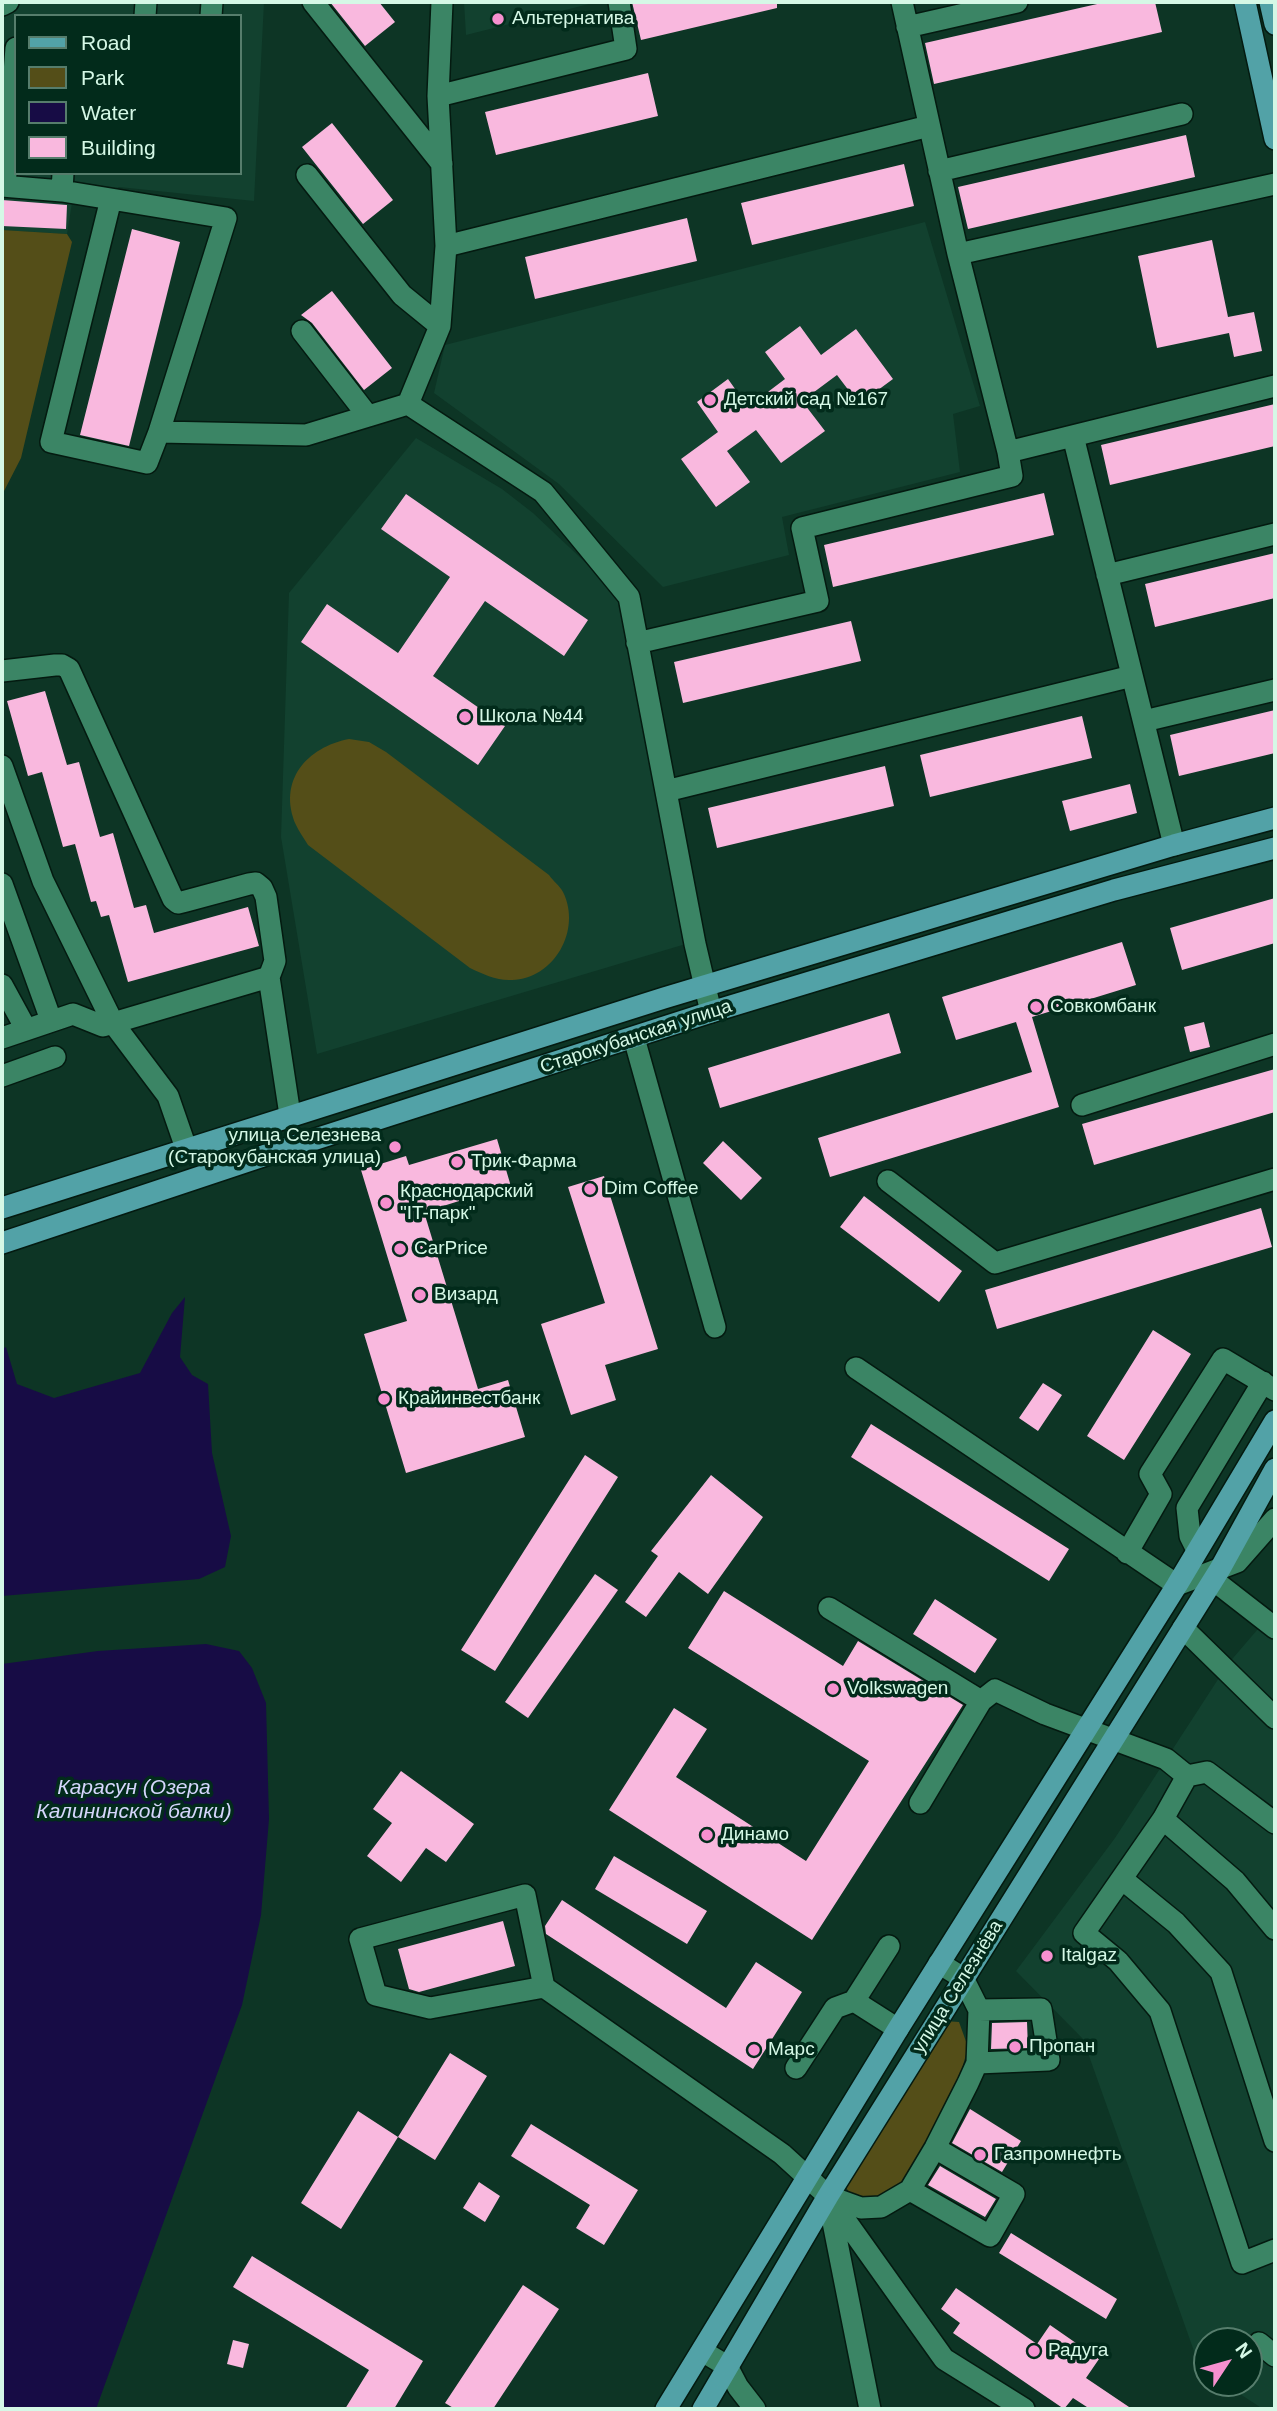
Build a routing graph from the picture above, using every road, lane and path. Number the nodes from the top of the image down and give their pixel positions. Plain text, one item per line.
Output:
1 (8, 2) edge
2 (313, 2) edge
3 (442, 2) edge
4 (619, 2) edge
5 (902, 2) edge
6 (1017, 2) edge
7 (1245, 2) edge
8 (1270, 2) edge
9 (2, 5) edge
10 (1275, 24) edge
11 (907, 27) junction
12 (14, 69) edge
13 (438, 96) junction
14 (1182, 114) dead end
15 (929, 126) junction
16 (1275, 139) edge
17 (442, 164) junction
18 (939, 171) junction
19 (307, 175) dead end
20 (63, 182) edge
21 (1275, 184) edge
22 (3, 186) edge
23 (111, 199) junction
24 (446, 246) junction
25 (958, 254) junction
26 (440, 326) junction
27 (302, 331) dead end
28 (1275, 386) edge
29 (408, 404) junction
30 (368, 416) junction
31 (159, 432) junction
32 (1073, 436) junction
33 (1008, 452) junction
34 (1275, 534) edge
35 (1107, 575) junction
36 (637, 643) junction
37 (2, 671) edge
38 (1132, 676) junction
39 (1275, 690) edge
40 (1144, 721) junction
41 (2, 766) edge
42 (666, 791) junction
43 (1275, 818) edge
44 (1174, 845) junction
45 (1275, 848) edge
46 (2, 884) edge
47 (269, 977) junction
48 (2, 985) edge
49 (704, 987) junction
50 (711, 1012) junction
51 (51, 1020) junction
52 (113, 1023) junction
53 (26, 1029) junction
54 (2, 1038) edge
55 (634, 1038) junction
56 (1275, 1044) edge
57 (55, 1057) dead end
58 (2, 1076) edge
59 (1082, 1105) dead end
60 (290, 1115) junction
61 (186, 1148) junction
62 (1275, 1179) edge
63 (888, 1181) dead end
64 (2, 1208) edge
65 (2, 1243) edge
66 (715, 1327) dead end
67 (856, 1368) dead end
68 (1269, 1386) edge
69 (1275, 1421) edge
70 (1275, 1469) edge
71 (1264, 1490) junction
72 (1275, 1512) edge
73 (1275, 1519) edge
74 (1197, 1550) junction
75 (1127, 1553) junction
76 (1216, 1574) junction
77 (1177, 1585) junction
78 (829, 1608) dead end
79 (1183, 1628) junction
80 (1275, 1628) edge
81 (981, 1701) junction
82 (1275, 1718) edge
83 (1088, 1728) junction
84 (1112, 1739) junction
85 (1187, 1776) junction
86 (920, 1803) dead end
87 (1163, 1819) junction
88 (1275, 1823) edge
89 (1122, 1879) junction
90 (1275, 1929) edge
91 (889, 1946) dead end
92 (939, 1963) junction
93 (963, 1978) junction
94 (544, 1987) junction
95 (854, 2001) junction
96 (979, 2010) junction
97 (898, 2029) junction
98 (977, 2063) junction
99 (796, 2068) dead end
100 (1275, 2141) edge
101 (935, 2148) junction
102 (807, 2178) junction
103 (910, 2190) junction
104 (828, 2196) junction
105 (1275, 2250) edge
106 (702, 2351) junction
107 (727, 2366) junction
108 (666, 2409) edge
109 (703, 2409) edge
110 (755, 2409) edge
111 (870, 2409) edge
112 (1024, 2409) edge

1 - 9 street
2 - 17 street
3 - 13 street
4 - 13 street
5 - 11 street
6 - 11 street
7 - 16 main road
8 - 10 main road
11 - 15 street
12 - 22 street
13 - 17 street
14 - 18 street
15 - 18 street
15 - 24 street
17 - 24 street
18 - 25 street
19 - 26 street
20 - 22 street
20 - 23 street
21 - 25 street
23 - 31 street
23 - 31 street
24 - 26 street
25 - 33 street
26 - 29 street
27 - 30 street
28 - 32 street
29 - 30 street
29 - 36 street
30 - 31 street
32 - 33 street
32 - 35 street
33 - 36 street
34 - 35 street
35 - 38 street
36 - 42 street
37 - 47 street
38 - 40 street
38 - 42 street
39 - 40 street
40 - 44 street
41 - 52 street
42 - 49 street
43 - 44 main road, Старокубанская улица
44 - 49 main road, Старокубанская улица
45 - 50 main road, Старокубанская улица
46 - 51 street
47 - 52 street
47 - 60 street
48 - 53 street
49 - 50 street
49 - 60 main road, Старокубанская улица
50 - 55 main road, Старокубанская улица
51 - 52 street
51 - 53 street
52 - 61 street
53 - 54 street
55 - 65 main road, Старокубанская улица
55 - 66 street
56 - 59 street
57 - 58 street
60 - 61 main road, Старокубанская улица
61 - 64 main road, Старокубанская улица
62 - 63 street
67 - 75 street
68 - 74 street
68 - 75 street
69 - 74 main road, улица Селезнёва
70 - 71 main road, улица Селезнёва
71 - 72 street
71 - 76 main road, улица Селезнёва
73 - 76 street, улица Селезнёва
74 - 77 main road, улица Селезнёва
75 - 77 street
76 - 77 street, улица Селезнёва
76 - 79 main road, улица Селезнёва
76 - 80 street
77 - 83 main road, улица Селезнёва
78 - 81 street
79 - 82 street
79 - 84 main road, улица Селезнёва
81 - 83 street
81 - 86 street
83 - 84 street
83 - 92 main road, улица Селезнёва
84 - 85 street
84 - 93 main road, улица Селезнёва
85 - 87 street
85 - 88 street
87 - 89 street
87 - 90 street
89 - 100 street
89 - 105 street
91 - 95 street
92 - 93 street
92 - 97 main road, улица Селезнёва
93 - 96 street
93 - 104 main road, улица Селезнёва
94 - 94 street
94 - 102 street
95 - 97 street
95 - 99 street
96 - 98 street
96 - 98 street
97 - 102 main road, улица Селезнёва
98 - 101 street
101 - 103 street
101 - 103 street
102 - 104 street
102 - 106 main road, улица Селезнёва
103 - 104 street
104 - 107 main road, улица Селезнёва
104 - 111 street
104 - 112 street
106 - 107 street
106 - 108 main road, улица Селезнёва
107 - 109 main road, улица Селезнёва
107 - 110 street

